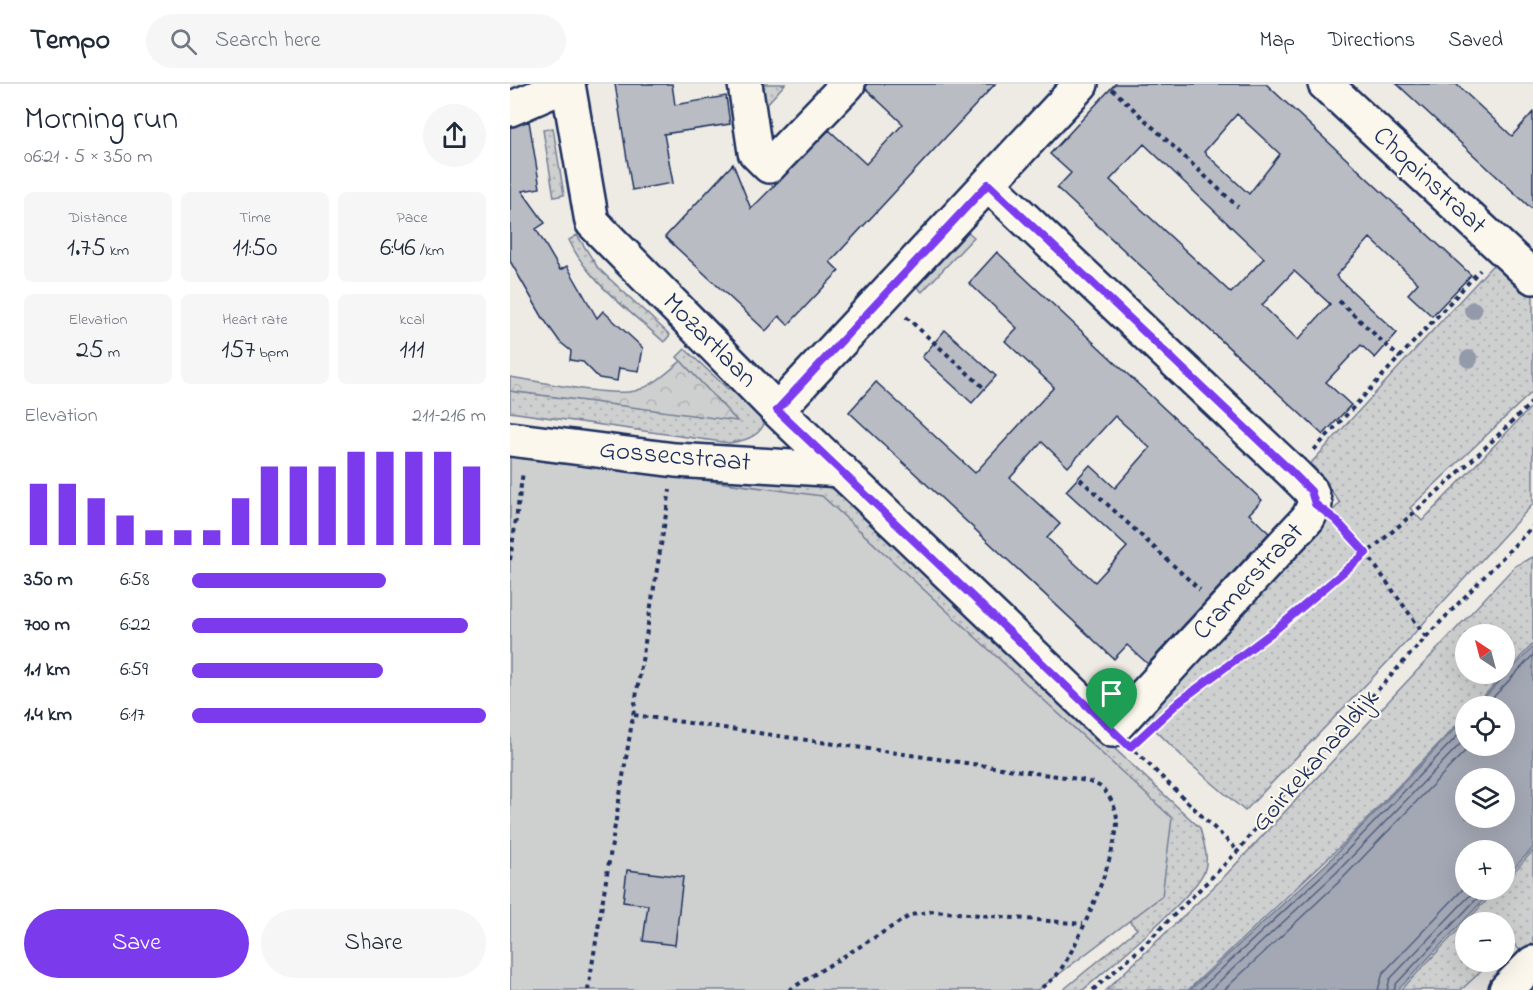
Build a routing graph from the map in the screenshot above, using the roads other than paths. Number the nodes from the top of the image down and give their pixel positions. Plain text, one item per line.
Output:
1 (568, 84) edge
2 (745, 84) edge
3 (848, 84) edge
4 (1081, 84) edge
5 (1325, 84) edge
6 (510, 109) edge
7 (988, 184) junction
8 (1533, 277) edge
9 (777, 410) junction
10 (518, 440) edge
11 (841, 470) junction
12 (1112, 730) joint
13 (1533, 963) edge
14 (1506, 990) edge

1 - 6 street, Mozartlaan
1 - 9 street, Mozartlaan
2 - 3 street
4 - 7 street
5 - 8 street, Chopinstraat
7 - 9 street
7 - 12 street, Cramerstraat
9 - 11 street, Mozartlaan
10 - 11 street, Gossecstraat
11 - 12 street, Mozartlaan
13 - 14 street

